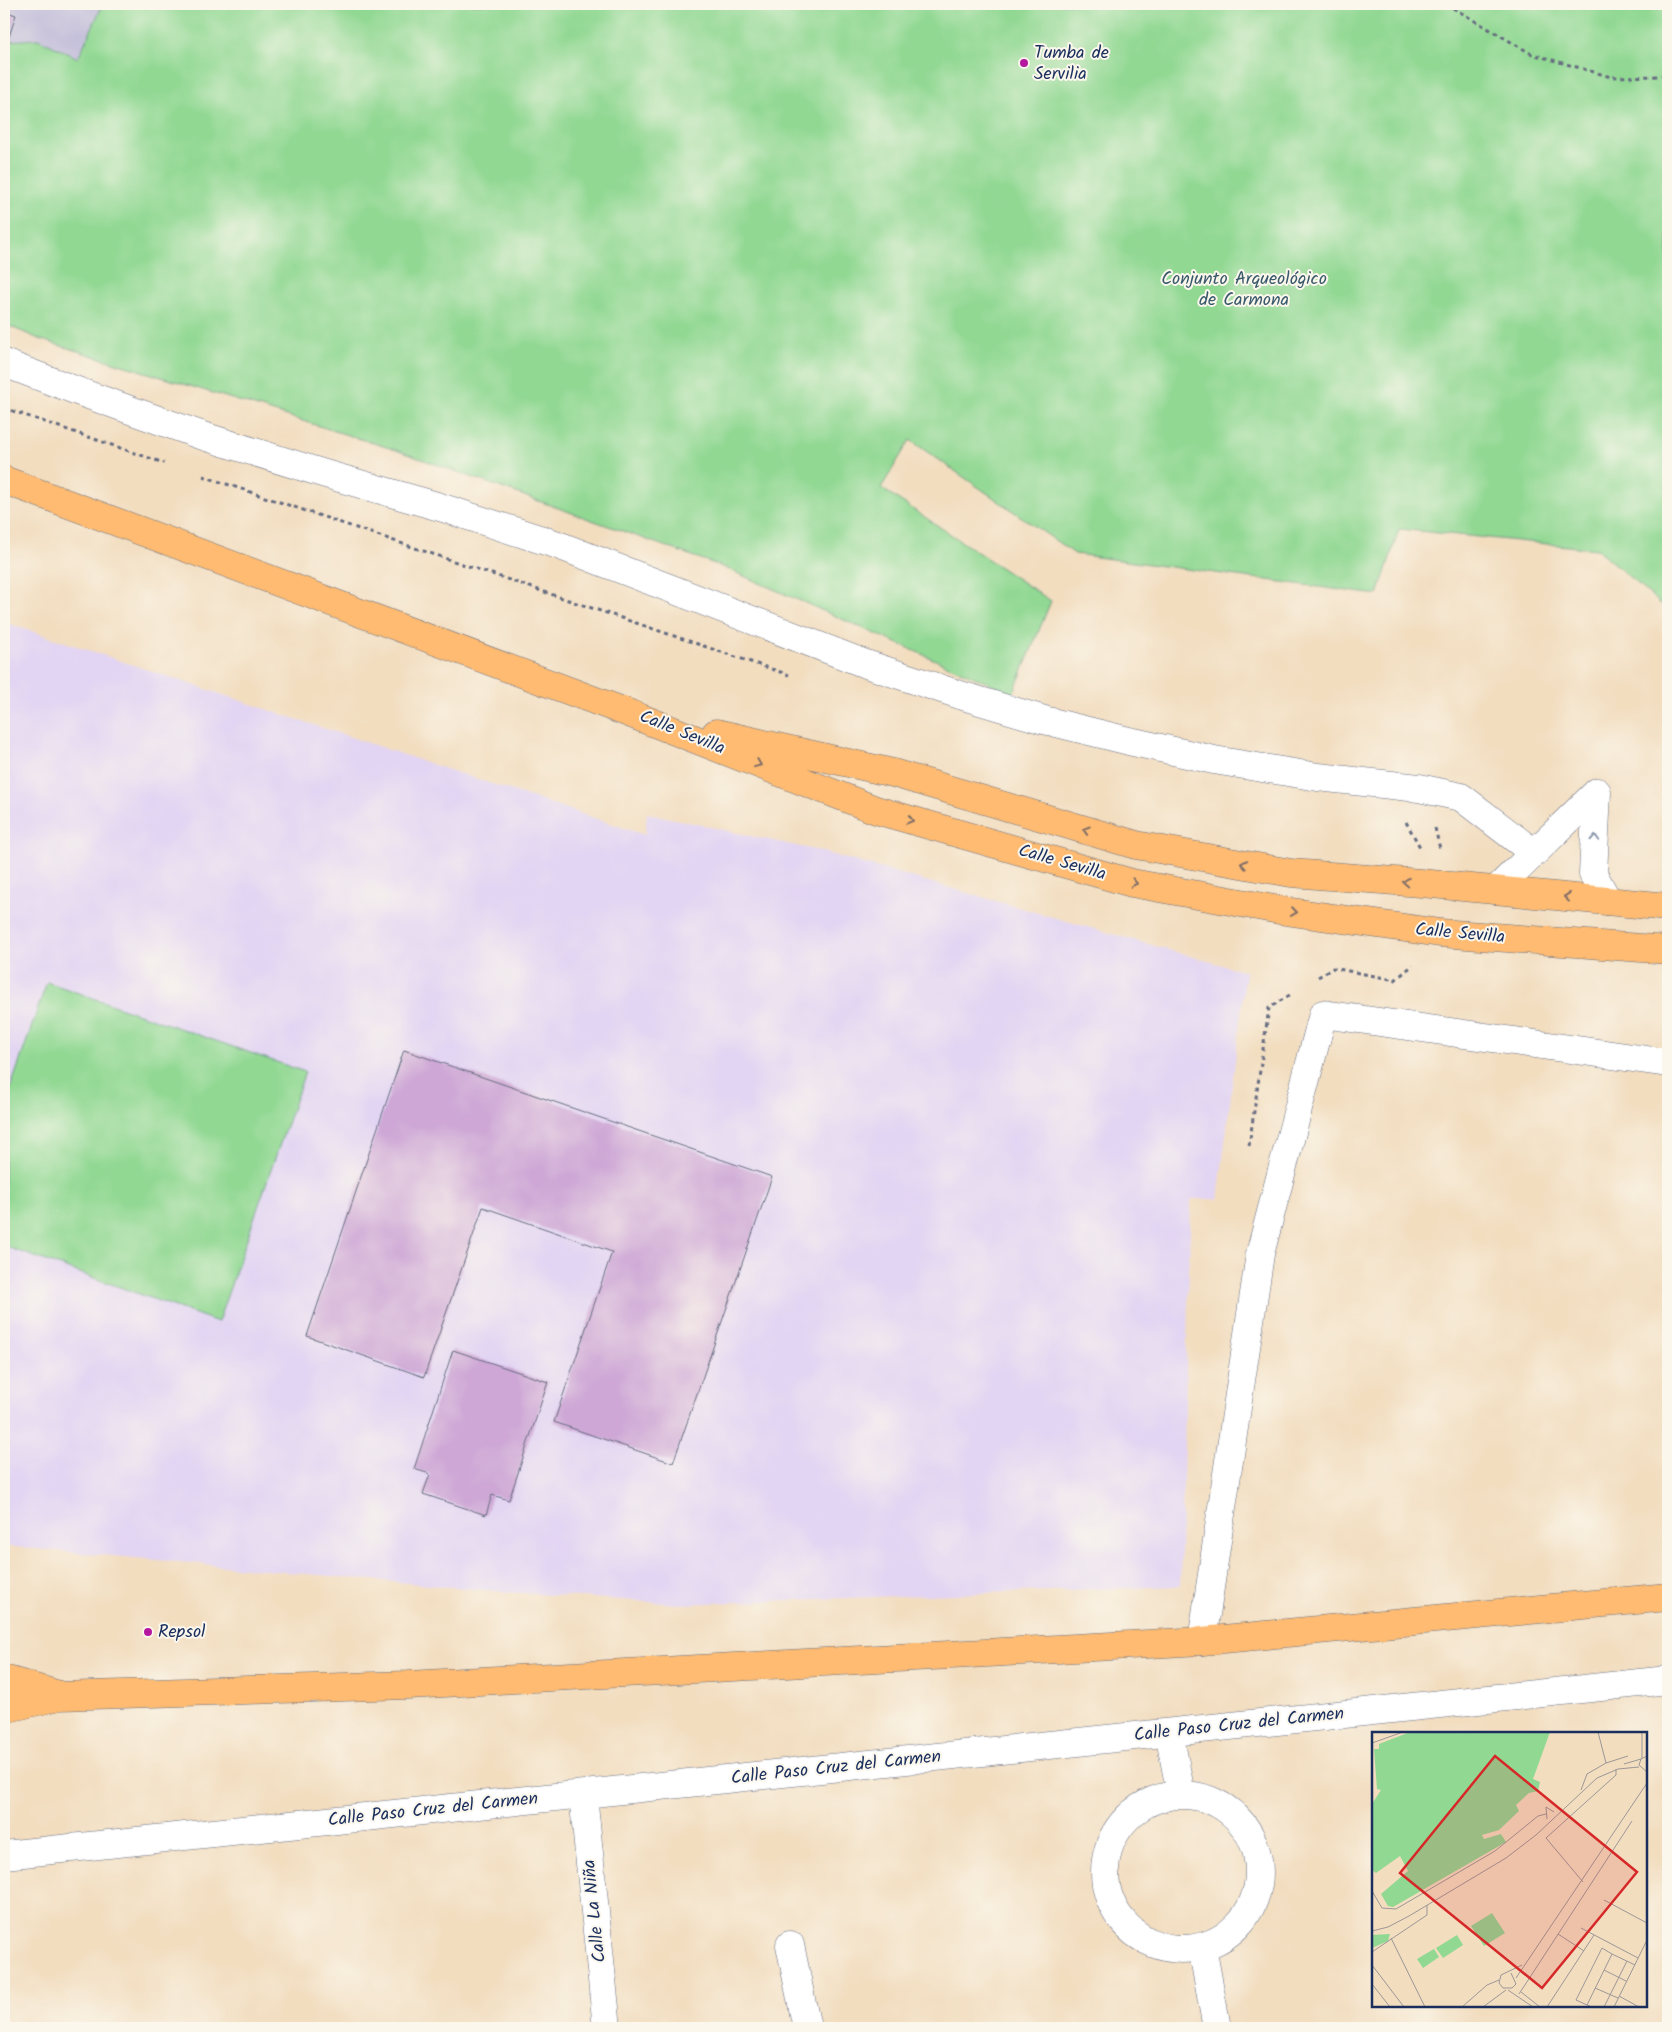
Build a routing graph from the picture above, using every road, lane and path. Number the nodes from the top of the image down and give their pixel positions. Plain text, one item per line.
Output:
1 (1446, 4) edge
2 (1668, 72) edge
3 (4, 363) edge
4 (4, 480) edge
5 (631, 714) junction
6 (1534, 853) junction
7 (1496, 890) junction
8 (1608, 901) junction
9 (1668, 907) edge
10 (1668, 950) edge
11 (1668, 1063) edge
12 (1668, 1597) edge
13 (1202, 1641) junction
14 (4, 1679) edge
15 (1668, 1680) edge
16 (60, 1696) junction
17 (4, 1709) edge
18 (1169, 1733) junction
19 (1181, 1794) junction
20 (583, 1795) junction
21 (4, 1856) edge
22 (790, 1945) dead end
23 (1202, 1947) junction
24 (607, 2028) edge
25 (807, 2028) edge
26 (1217, 2028) edge

1 - 2 path
3 - 6 street
4 - 5 main road
7 -> 5 main road, Calle Sevilla
5 -> 10 main road, Calle Sevilla
6 - 7 street
8 -> 6 street
8 -> 7 main road, Calle Sevilla
8 - 9 main road, Calle Sevilla
11 - 13 street
12 - 13 main road
13 - 16 main road
14 - 16 main road
15 - 18 street, Calle Paso Cruz del Carmen
16 - 17 main road
18 - 19 street
18 - 20 street, Calle Paso Cruz del Carmen
19 - 23 street
19 - 23 street
20 - 21 street, Calle Paso Cruz del Carmen
20 - 24 street, Calle La Niña
22 - 25 street
23 - 26 street

